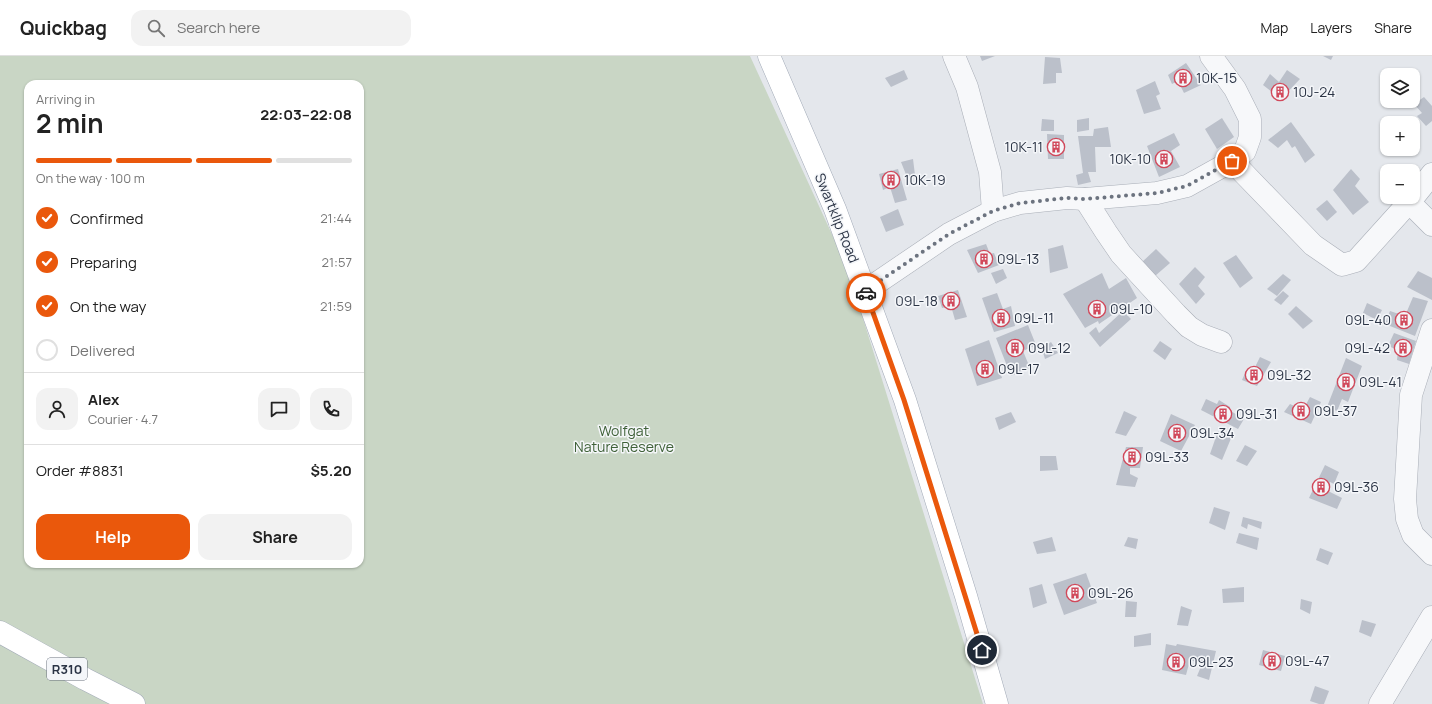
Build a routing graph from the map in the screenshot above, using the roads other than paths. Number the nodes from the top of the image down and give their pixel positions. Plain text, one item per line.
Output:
1 (769, 56) edge
2 (954, 56) edge
3 (1211, 56) edge
4 (1232, 161) junction
5 (1432, 174) edge
6 (1420, 189) edge
7 (1085, 199) junction
8 (1407, 204) edge
9 (1411, 204) edge
10 (993, 211) junction
11 (1432, 224) edge
12 (865, 291) junction
13 (1432, 330) edge
14 (1221, 342) dead end
15 (1432, 554) edge
16 (1432, 617) edge
17 (0, 632) edge
18 (134, 704) edge
19 (998, 704) edge
20 (1380, 704) edge

1 - 12 main road, Swartklip Road
2 - 10 street
3 - 4 street
4 - 7 street
4 - 8 street
5 - 6 street
7 - 10 street
7 - 14 street
9 - 11 street
10 - 12 street
12 - 19 main road, Swartklip Road
13 - 15 street
16 - 20 street
17 - 18 main road, R310

